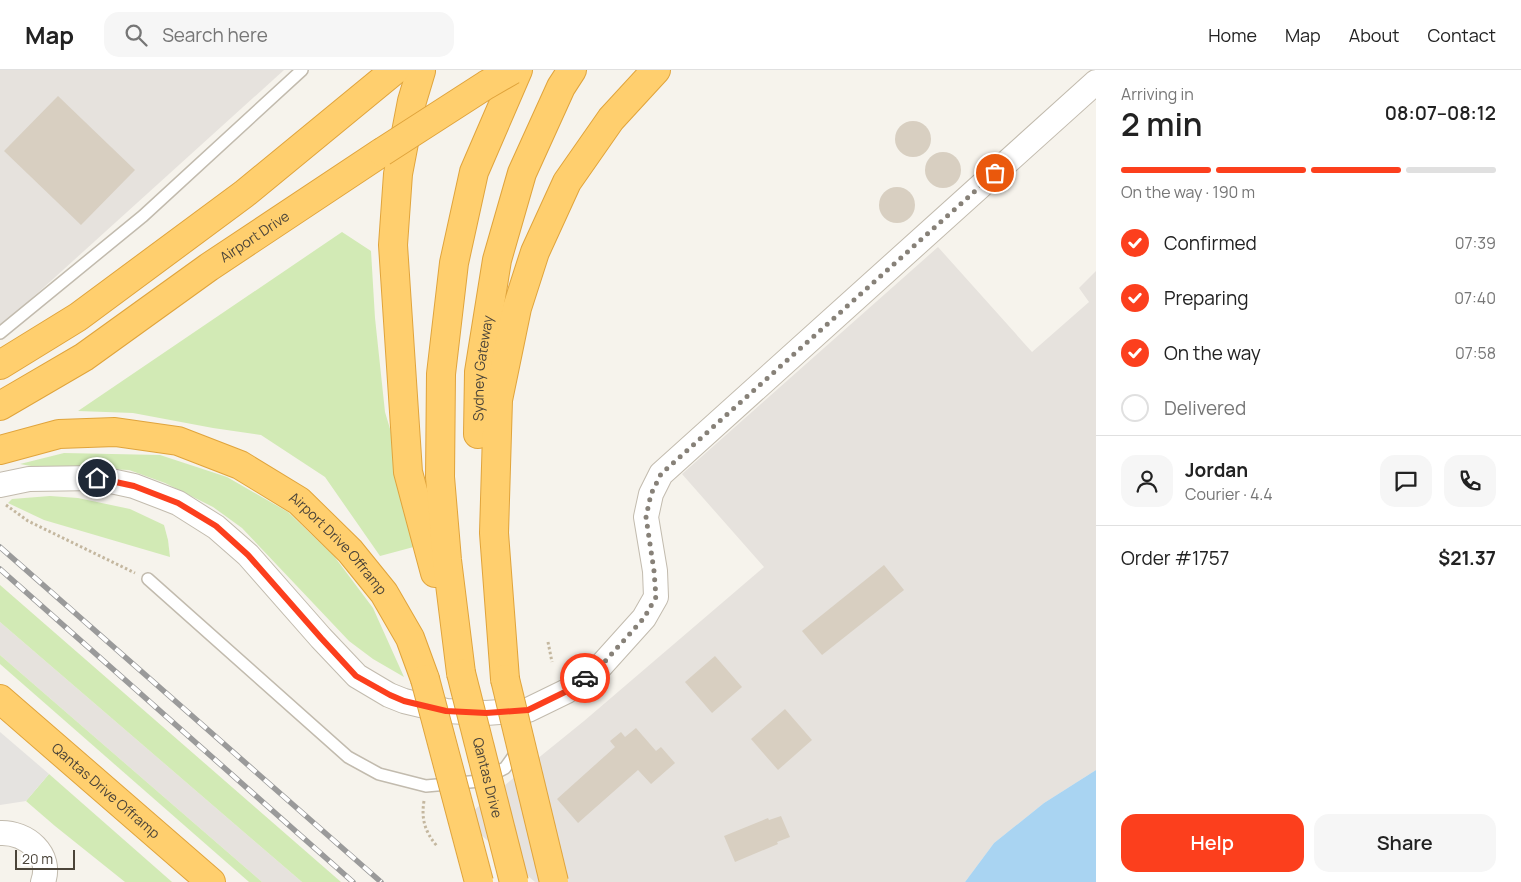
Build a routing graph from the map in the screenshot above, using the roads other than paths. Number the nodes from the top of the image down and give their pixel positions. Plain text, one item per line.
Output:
1 (302, 70) edge
2 (367, 70) edge
3 (512, 70) edge
4 (518, 70) edge
5 (572, 70) edge
6 (656, 70) edge
7 (408, 71) edge
8 (1096, 82) edge
9 (244, 194) junction
10 (0, 333) edge
11 (0, 366) edge
12 (0, 406) edge
13 (0, 450) edge
14 (0, 490) edge
15 (148, 579) road end
16 (462, 673) junction
17 (505, 679) junction
18 (0, 699) edge
19 (528, 720) junction
20 (0, 833) edge
21 (43, 882) edge
22 (211, 882) edge
23 (479, 882) edge
24 (514, 882) edge
25 (554, 882) edge

1 - 10 lane
2 - 9 highway
3 - 12 highway, Airport Drive, bridge
4 - 16 highway
5 - 17 highway, Sydney Gateway
6 - 17 highway
7 - 9 highway
7 - 16 highway
8 - 19 street
9 - 11 highway
13 - 23 highway, Airport Drive Offramp, bridge
14 - 19 street
15 - 19 lane
16 - 24 highway, Qantas Drive, bridge
17 - 25 highway, bridge
18 - 22 highway, Qantas Drive Offramp
20 - 21 street

